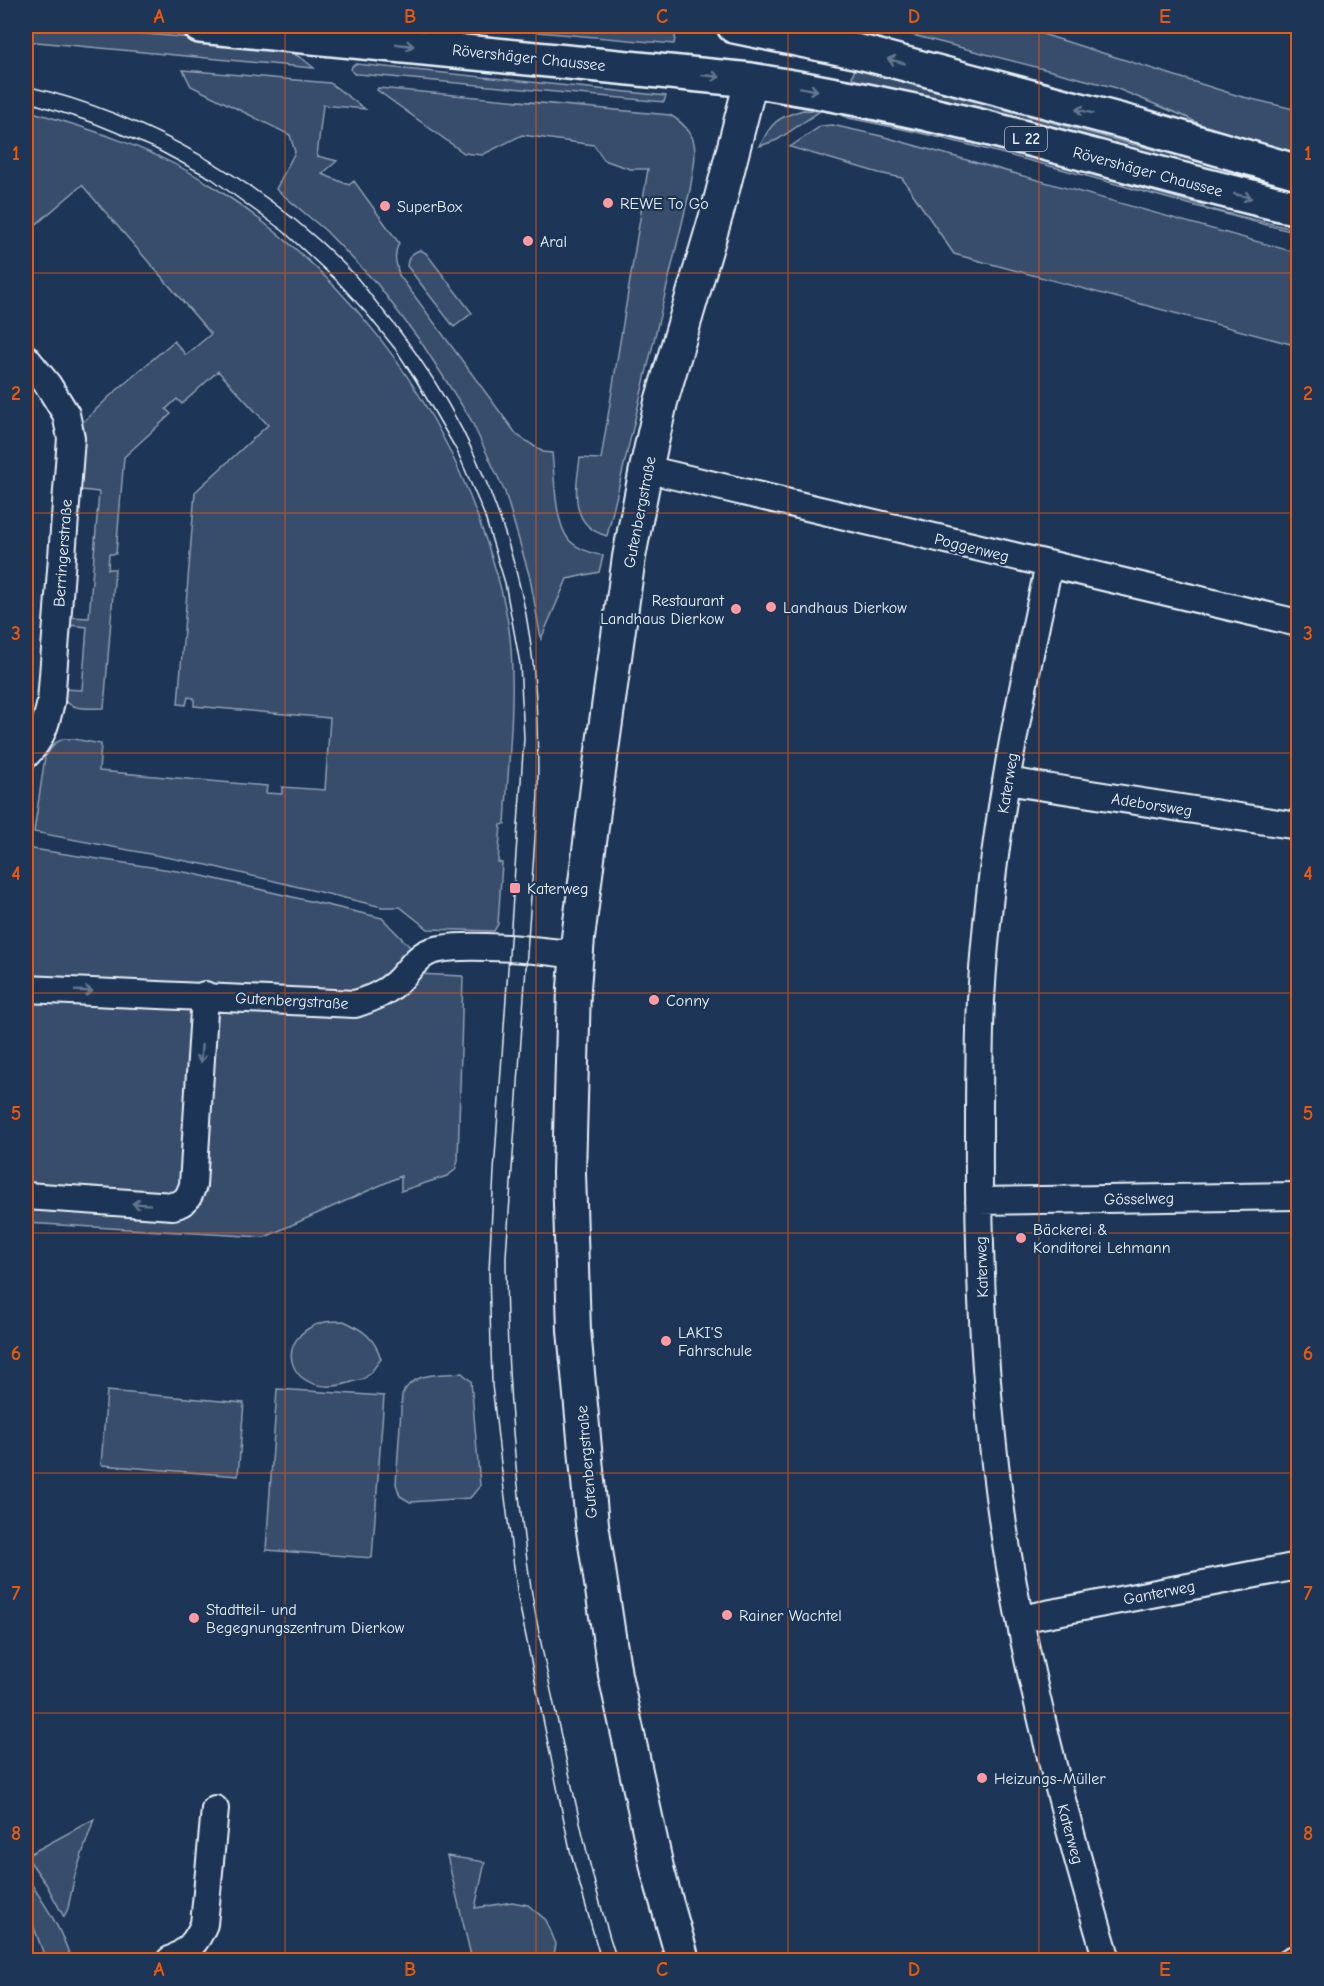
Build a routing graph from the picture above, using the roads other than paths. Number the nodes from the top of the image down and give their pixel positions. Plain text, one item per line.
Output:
1 (200, 26) edge
2 (755, 27) edge
3 (751, 80) junction
4 (1299, 172) edge
5 (1299, 208) edge
6 (26, 358) edge
7 (646, 469) junction
8 (1048, 565) junction
9 (1299, 623) edge
10 (26, 755) edge
11 (1006, 781) junction
12 (1299, 826) edge
13 (576, 955) junction
14 (26, 988) edge
15 (205, 995) junction
16 (26, 1196) edge
17 (1299, 1196) edge
18 (979, 1200) junction
19 (1299, 1566) edge
20 (1020, 1619) junction
21 (214, 1809) dead end
22 (1299, 1958) edge
23 (170, 1960) edge
24 (683, 1960) edge
25 (1107, 1960) edge
26 (1292, 1960) edge

1 -> 3 main road, Rövershäger Chaussee / L 22
2 - 3 main road
4 -> 2 main road
3 -> 5 main road, Rövershäger Chaussee / L 22
3 - 7 street, Gutenbergstraße
6 - 10 street, Berringerstraße
7 - 8 street, Poggenweg
7 - 13 street, Gutenbergstraße
8 - 9 street, Poggenweg
8 - 11 street, Katerweg
11 - 12 street, Adeborsweg
11 - 18 street, Katerweg
13 - 15 street, Gutenbergstraße
13 - 24 street, Gutenbergstraße
14 -> 15 street, Gutenbergstraße
15 -> 16 street
17 - 18 street, Gösselweg
18 - 20 street, Katerweg
19 - 20 street, Ganterweg
20 - 25 street, Katerweg
21 - 23 street
22 - 26 street

